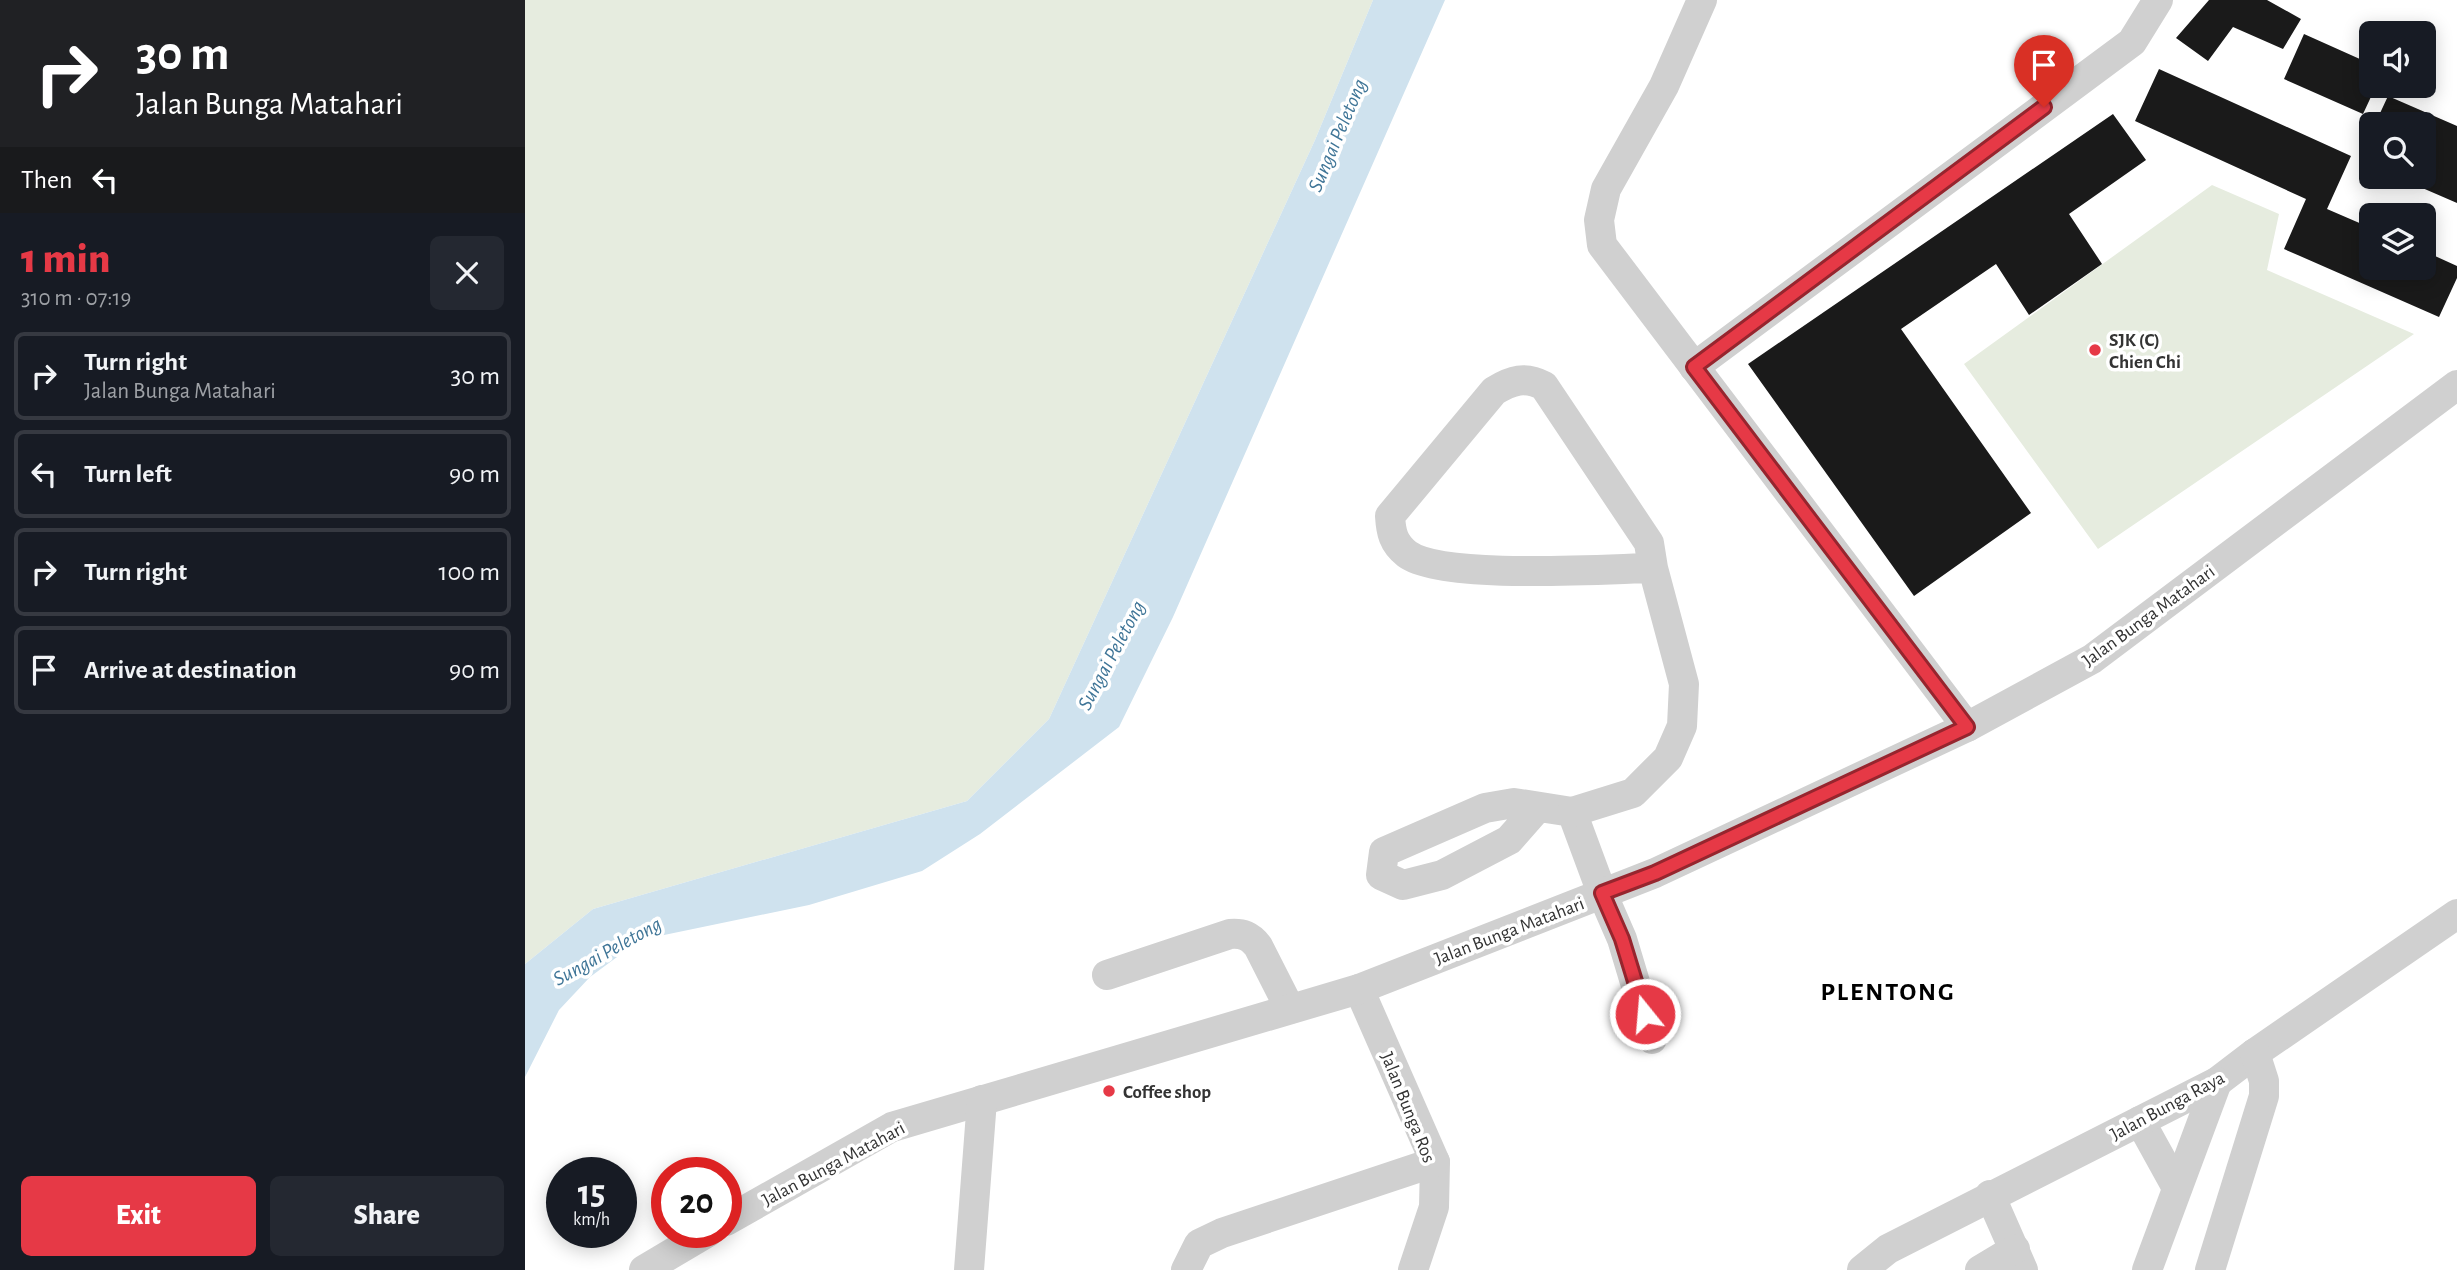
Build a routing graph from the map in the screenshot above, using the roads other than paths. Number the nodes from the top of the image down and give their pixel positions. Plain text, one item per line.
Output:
1 (1702, 0) edge
2 (2148, 4) edge
3 (1694, 367) junction
4 (2457, 385) edge
5 (1653, 568) junction
6 (1967, 727) junction
7 (1538, 807) dead end
8 (1573, 812) junction
9 (1602, 893) junction
10 (2457, 915) edge
11 (1107, 975) dead end
12 (1359, 989) junction
13 (1290, 1009) junction
14 (1652, 1039) dead end
15 (2255, 1053) junction
16 (2217, 1082) junction
17 (982, 1100) junction
18 (2140, 1121) junction
19 (1435, 1162) junction
20 (2177, 1188) junction
21 (1990, 1195) junction
22 (742, 1212) edge
23 (681, 1248) edge
24 (2019, 1259) edge
25 (644, 1270) edge
26 (969, 1270) edge
27 (1187, 1270) edge
28 (1413, 1270) edge
29 (1862, 1270) edge
30 (1980, 1270) edge
31 (2147, 1270) edge
32 (2210, 1270) edge

1 - 3 street
2 - 3 street
3 - 6 street
4 - 6 street, Jalan Bunga Matahari
5 - 5 street
5 - 8 street
6 - 9 street, Jalan Bunga Matahari
7 - 8 street
8 - 9 street
9 - 12 street, Jalan Bunga Matahari
9 - 14 street
10 - 15 street, Jalan Bunga Raya
11 - 13 street
12 - 13 street, Jalan Bunga Matahari
12 - 19 street, Jalan Bunga Ros
13 - 17 street, Jalan Bunga Matahari
15 - 16 street, Jalan Bunga Raya
15 - 32 street
16 - 18 street, Jalan Bunga Raya
16 - 20 street
17 - 22 street, Jalan Bunga Matahari
17 - 26 street
18 - 20 street
18 - 21 street, Jalan Bunga Raya
19 - 27 street
19 - 28 street, Jalan Bunga Ros
20 - 31 street
21 - 24 street
21 - 29 street, Jalan Bunga Raya
23 - 25 street
24 - 30 street

